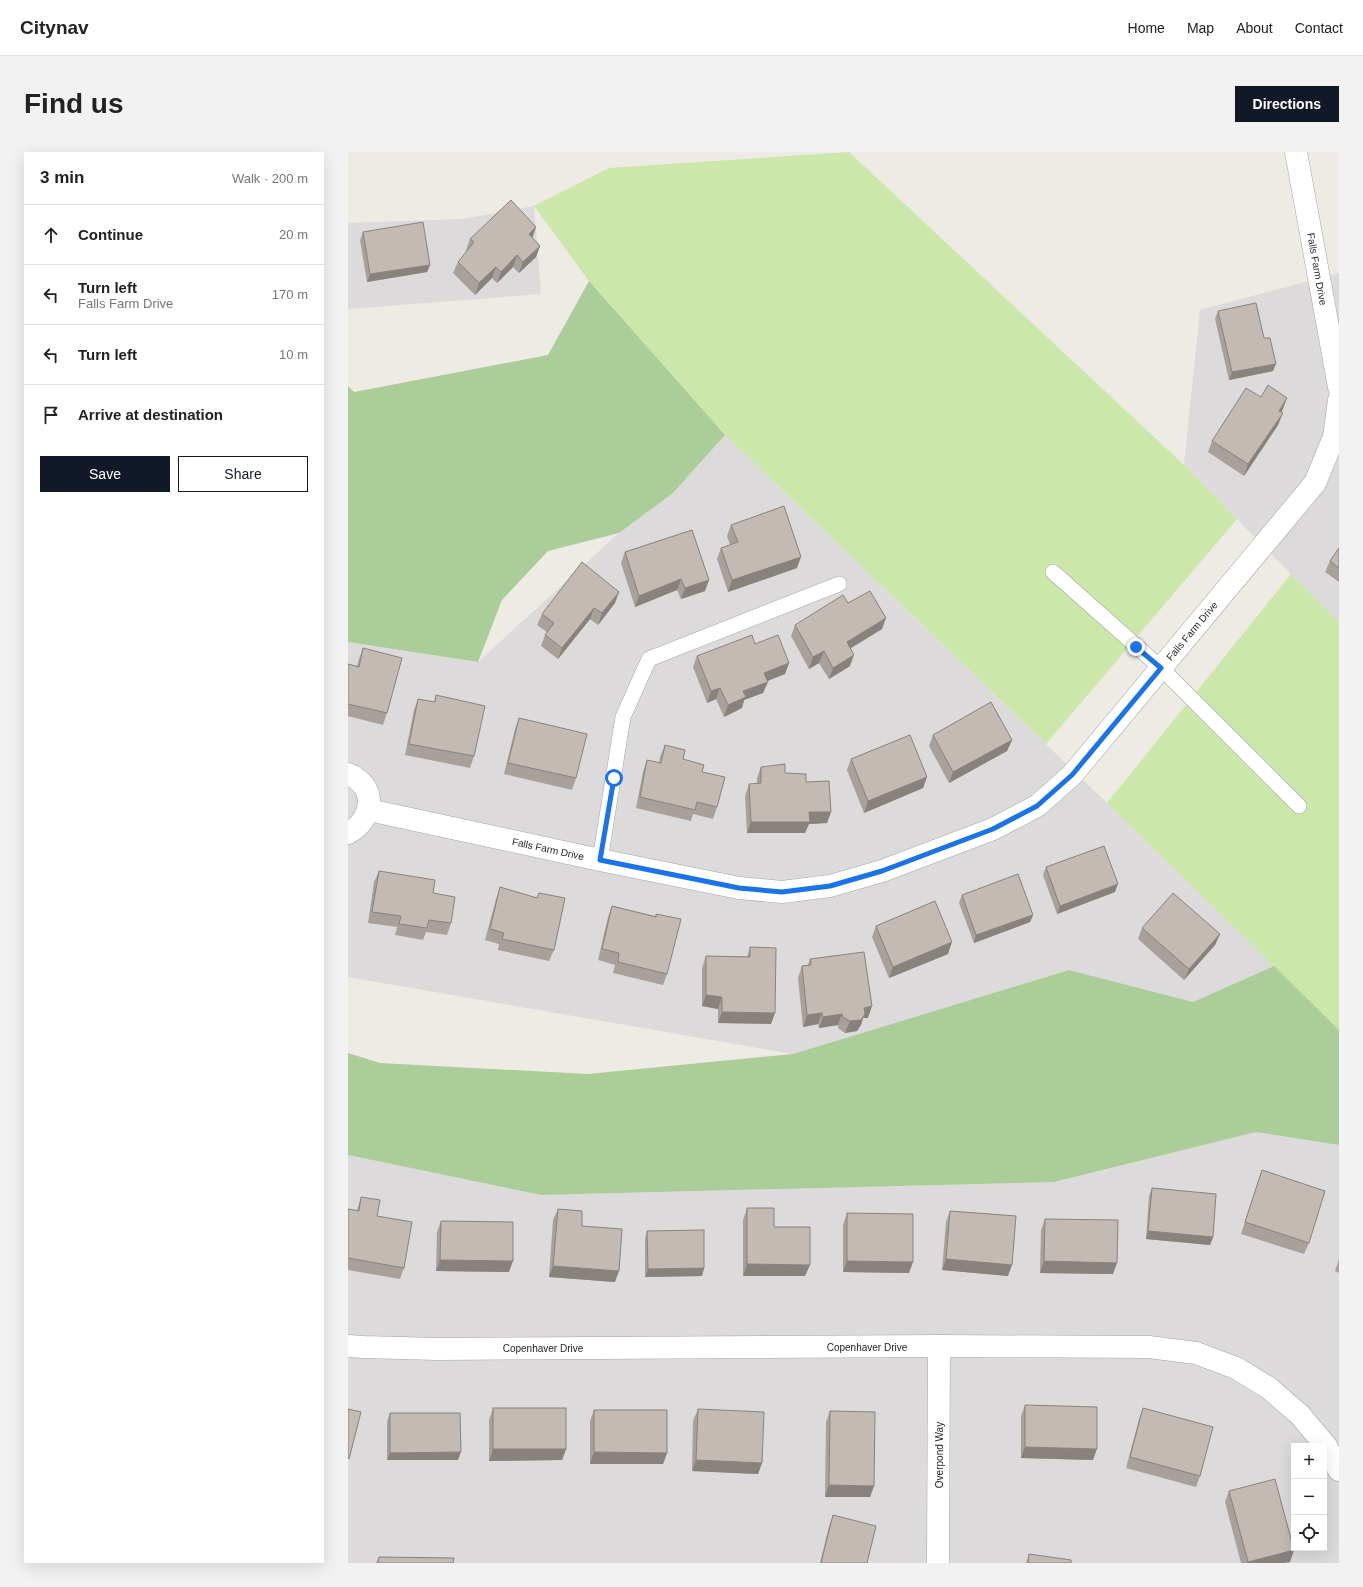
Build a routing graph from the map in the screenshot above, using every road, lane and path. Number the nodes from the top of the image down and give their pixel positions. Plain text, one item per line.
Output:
1 (1296, 152) edge
2 (1339, 387) edge
3 (1339, 400) edge
4 (1053, 572) dead end
5 (839, 584) dead end
6 (1161, 668) junction
7 (348, 774) edge
8 (1299, 806) dead end
9 (368, 810) junction
10 (348, 833) edge
11 (600, 860) junction
12 (348, 1346) edge
13 (939, 1346) junction
14 (1339, 1470) edge
15 (938, 1563) edge

1 - 2 street, Falls Farm Drive
3 - 6 street, Falls Farm Drive
4 - 6 lane
5 - 11 lane
6 - 8 lane
6 - 11 street, Falls Farm Drive
7 - 9 street
9 - 10 street
9 - 11 street, Falls Farm Drive
12 - 13 street, Copenhaver Drive
13 - 14 street, Copenhaver Drive
13 - 15 street, Overpond Way

